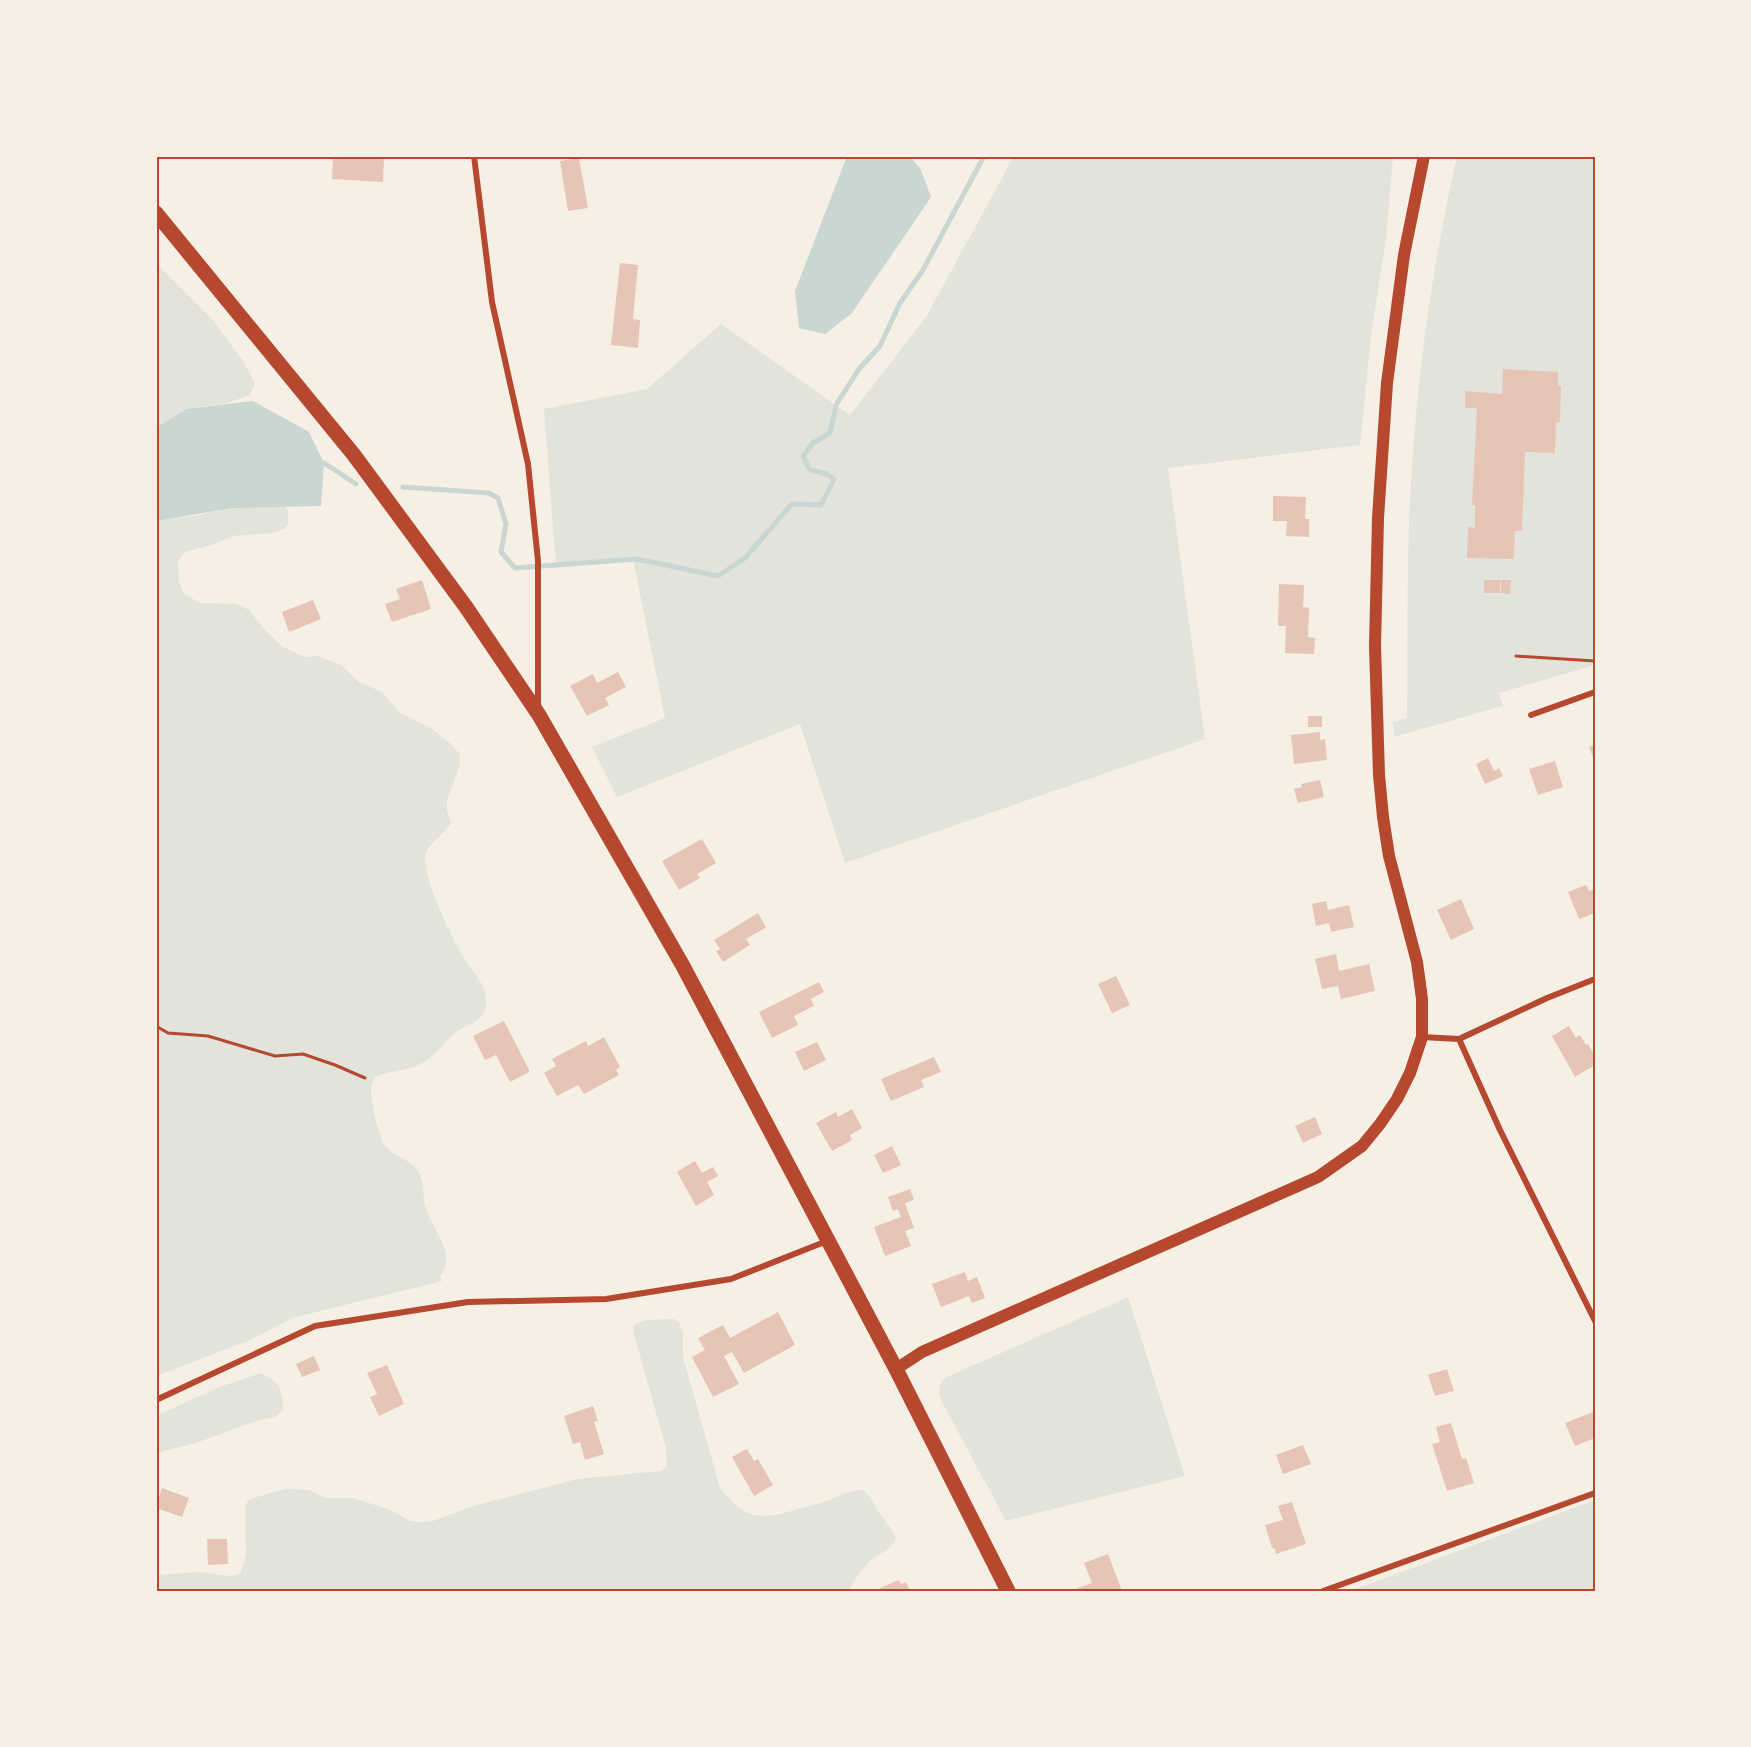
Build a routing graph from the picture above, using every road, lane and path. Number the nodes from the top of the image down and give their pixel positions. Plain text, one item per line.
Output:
1 (474, 156) edge
2 (1424, 156) edge
3 (156, 213) edge
4 (1516, 656) dead end
5 (1595, 661) edge
6 (1595, 692) edge
7 (538, 715) junction
8 (1532, 715) dead end
9 (1595, 978) edge
10 (156, 1026) edge
11 (1422, 1037) junction
12 (1459, 1040) junction
13 (365, 1078) dead end
14 (827, 1241) junction
15 (1595, 1321) edge
16 (896, 1369) junction
17 (156, 1400) edge
18 (1595, 1493) edge
19 (1008, 1591) edge
20 (1323, 1591) edge

1 - 7 street
2 - 11 main road
3 - 7 main road
4 - 5 path
6 - 8 street
7 - 14 main road
9 - 12 street
10 - 13 path
11 - 12 street
11 - 16 main road
12 - 15 street
14 - 16 main road
14 - 17 street
16 - 19 main road
18 - 20 street

